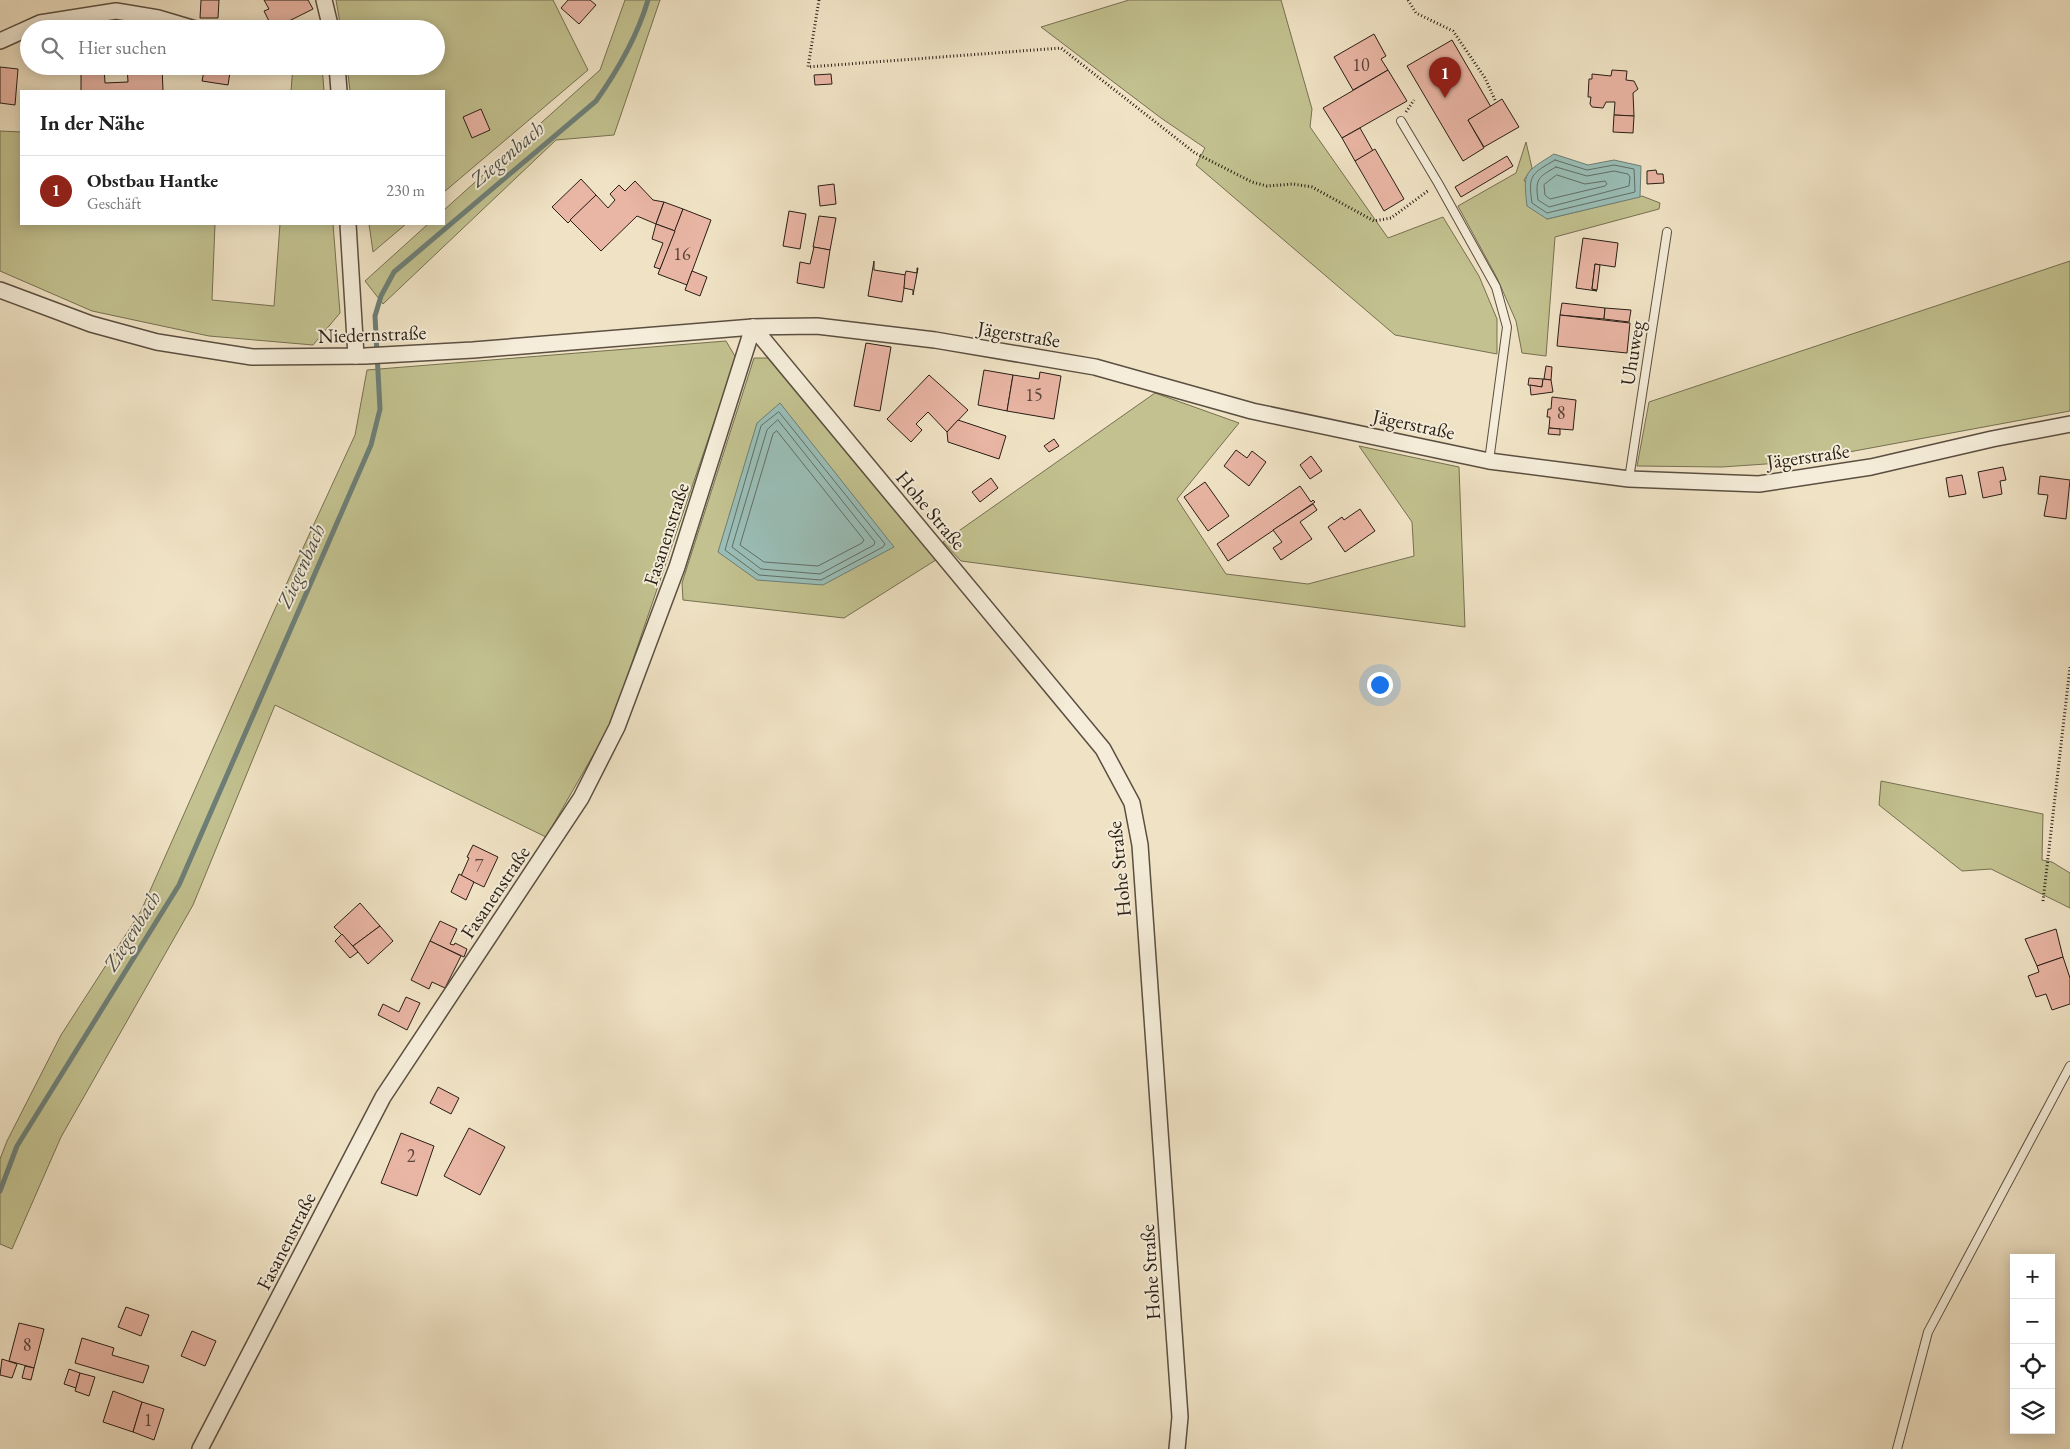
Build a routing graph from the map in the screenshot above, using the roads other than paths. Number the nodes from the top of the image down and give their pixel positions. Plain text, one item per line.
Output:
1 (324, 0) edge
2 (63, 20) edge
3 (165, 20) edge
4 (326, 20) edge
5 (20, 32) edge
6 (0, 41) edge
7 (338, 75) edge
8 (340, 90) edge
9 (1401, 121) dead end
10 (348, 225) edge
11 (1667, 232) dead end
12 (0, 290) edge
13 (753, 327) junction
14 (360, 356) junction
15 (2070, 424) edge
16 (1489, 461) junction
17 (1629, 479) junction
18 (2070, 1066) edge
19 (200, 1449) edge
20 (1177, 1449) edge
21 (1897, 1449) edge

1 - 4 street
2 - 3 street
5 - 6 street
7 - 8 street
9 - 16 lane
10 - 14 street
11 - 17 lane, Uhuweg
12 - 14 street, Niedernstraße
13 - 14 street, Niedernstraße
13 - 16 street, Jägerstraße
13 - 19 street, Fasanenstraße
13 - 20 street, Hohe Straße
15 - 17 street, Jägerstraße
16 - 17 street, Jägerstraße
18 - 21 lane

